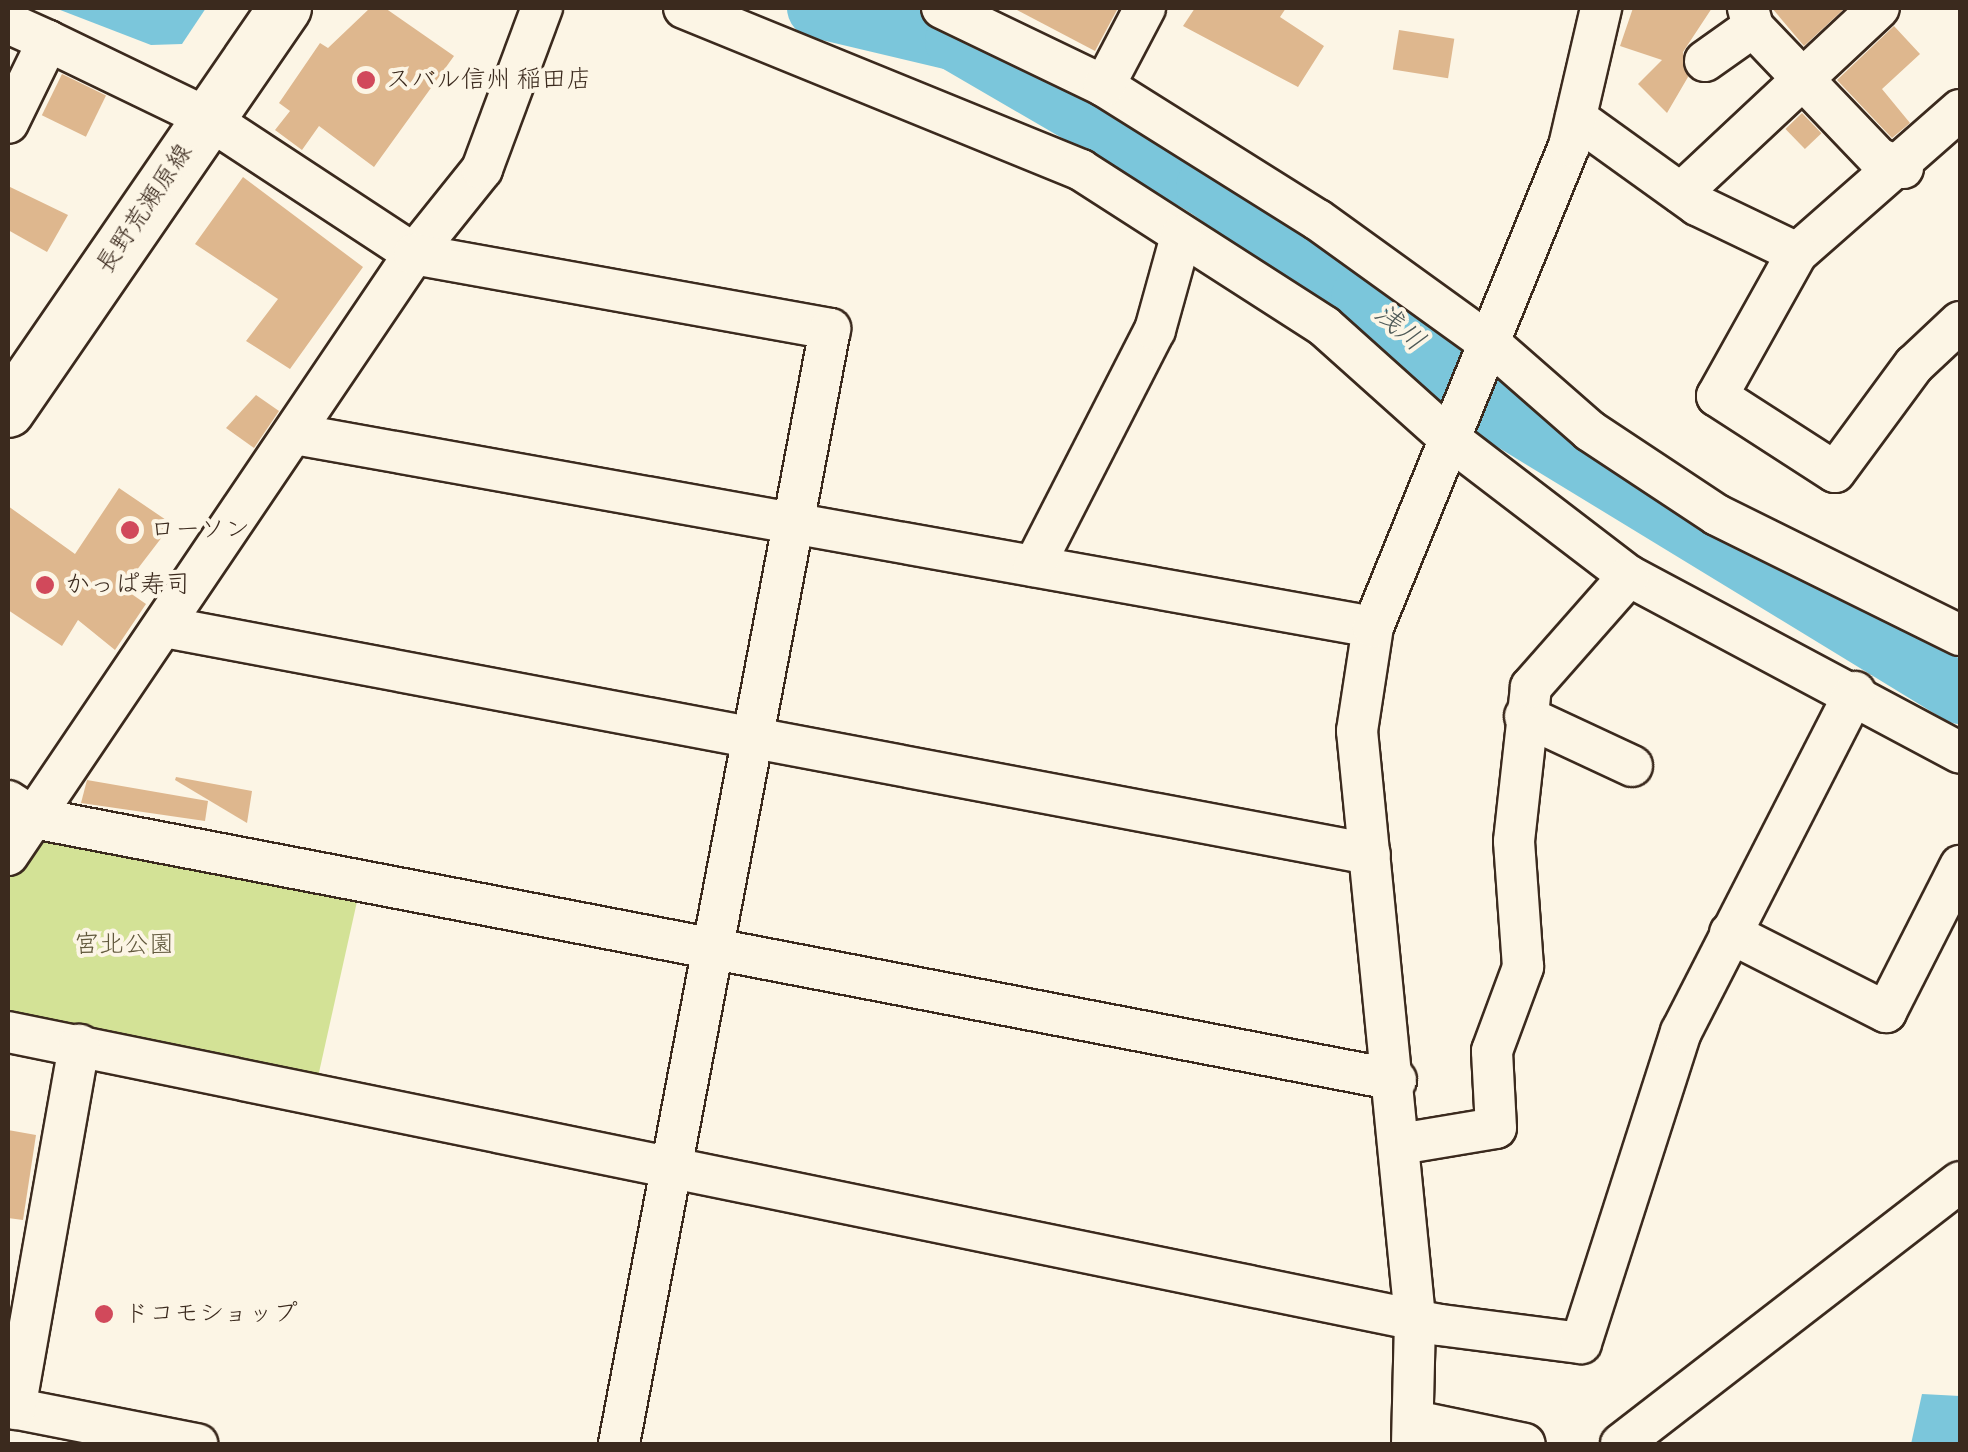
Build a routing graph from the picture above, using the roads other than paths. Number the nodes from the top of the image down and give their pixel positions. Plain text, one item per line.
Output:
1 (285, 8) edge
2 (542, 8) edge
3 (684, 8) edge
4 (942, 8) edge
5 (1145, 8) edge
6 (1601, 8) edge
7 (1879, 8) edge
8 (1750, 17) edge
9 (8, 24) edge
10 (48, 40) junction
11 (1705, 62) dead end
12 (1804, 78) junction
13 (1104, 86) junction
14 (1960, 110) edge
15 (207, 118) junction
16 (1576, 118) junction
17 (8, 124) edge
18 (1903, 168) junction
19 (1681, 193) junction
20 (1181, 236) junction
21 (1796, 253) junction
22 (414, 254) junction
23 (1951, 344) edge
24 (1490, 353) junction
25 (8, 411) edge
26 (296, 434) junction
27 (1454, 434) junction
28 (798, 523) junction
29 (1034, 566) junction
30 (1629, 576) junction
31 (165, 627) junction
32 (1373, 627) junction
33 (1960, 634) edge
34 (1855, 692) junction
35 (1525, 716) junction
36 (756, 738) junction
37 (1960, 753) edge
38 (1632, 766) dead end
39 (21, 810) edge
40 (1370, 854) junction
41 (8, 855) edge
42 (1960, 866) edge
43 (1730, 933) junction
44 (715, 949) junction
45 (8, 1032) edge
46 (79, 1045) junction
47 (1396, 1080) junction
48 (1400, 1144) junction
49 (672, 1166) junction
50 (1960, 1182) edge
51 (1415, 1318) junction
52 (12, 1408) edge
53 (1413, 1433) edge
54 (191, 1444) edge
55 (619, 1444) edge
56 (1525, 1444) edge
57 (1621, 1444) edge

1 - 15 main road, 長野荒瀬原線
2 - 22 street
3 - 20 street
4 - 13 street
5 - 13 street
6 - 16 street
7 - 12 street
8 - 11 street
8 - 12 street
9 - 10 street
10 - 15 street
10 - 17 street
12 - 18 street
12 - 19 street
13 - 24 street
14 - 18 street
15 - 22 street
15 - 25 main road, 長野荒瀬原線
16 - 19 street
16 - 24 street
18 - 21 street
19 - 21 street
20 - 27 street
20 - 29 street
21 - 23 street
22 - 26 street
22 - 28 street
24 - 27 street
24 - 33 street
26 - 28 street
26 - 31 street
27 - 30 street
27 - 32 street
28 - 29 street
28 - 36 street
29 - 32 street
30 - 34 street
30 - 35 street
31 - 36 street
31 - 39 street
32 - 40 street
34 - 37 street
34 - 43 street
35 - 38 street
35 - 48 street
36 - 40 street
36 - 44 street
39 - 41 street
39 - 44 street
40 - 47 street
42 - 43 street
43 - 51 street
44 - 47 street
44 - 49 street
45 - 46 street
46 - 49 street
46 - 52 street
47 - 48 street
48 - 51 street
49 - 51 street
49 - 55 street
50 - 57 street
51 - 53 street
52 - 54 street
53 - 56 street

